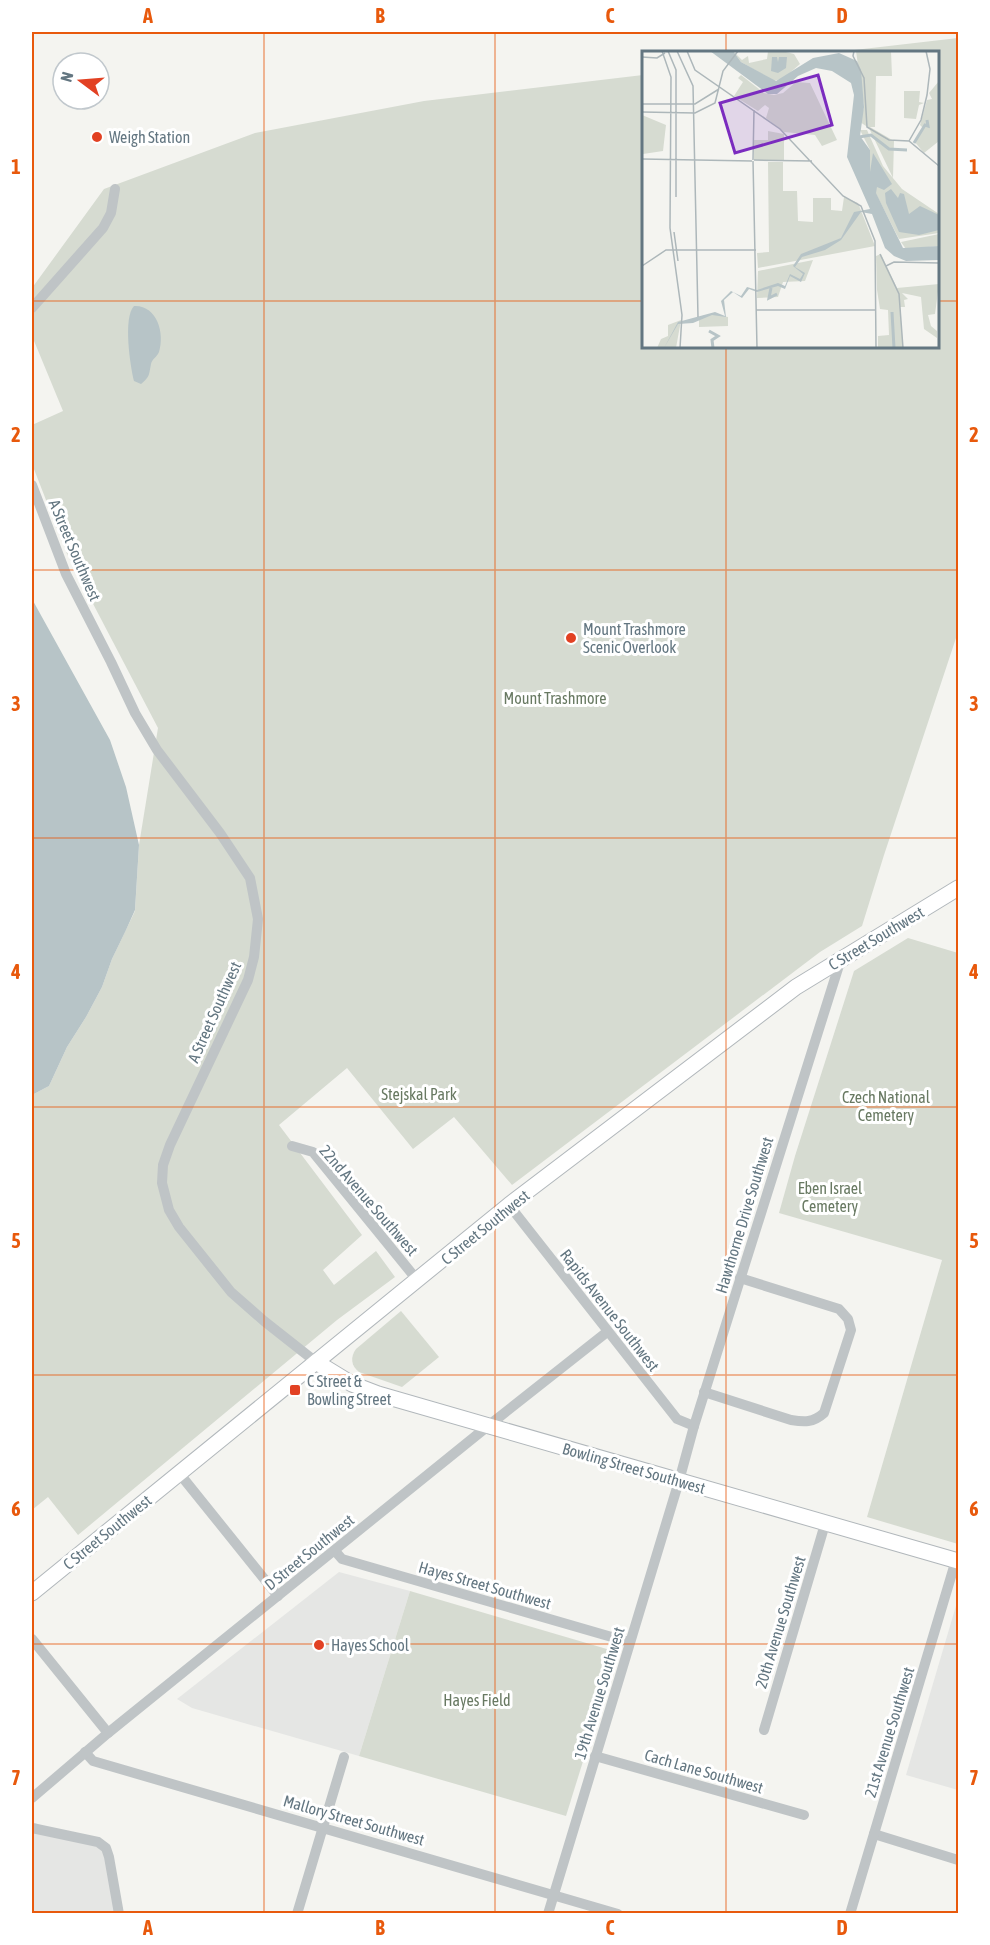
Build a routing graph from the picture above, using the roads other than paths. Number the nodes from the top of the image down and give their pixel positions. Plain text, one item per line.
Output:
1 (115, 189) dead end
2 (32, 308) edge
3 (32, 485) edge
4 (958, 888) edge
5 (841, 959) junction
6 (292, 1146) dead end
7 (509, 1205) junction
8 (740, 1278) junction
9 (418, 1281) junction
10 (608, 1332) junction
11 (316, 1362) junction
12 (704, 1392) junction
13 (488, 1426) junction
14 (694, 1426) junction
15 (179, 1473) junction
16 (679, 1481) junction
17 (825, 1524) junction
18 (335, 1551) junction
19 (958, 1560) edge
20 (32, 1593) edge
21 (278, 1596) junction
22 (32, 1639) edge
23 (629, 1642) junction
24 (764, 1730) dead end
25 (108, 1733) junction
26 (85, 1752) junction
27 (596, 1756) junction
28 (344, 1757) dead end
29 (32, 1798) edge
30 (804, 1815) dead end
31 (322, 1826) junction
32 (32, 1828) edge
33 (874, 1834) junction
34 (958, 1860) edge
35 (554, 1895) junction
36 (119, 1914) edge
37 (297, 1914) edge
38 (548, 1914) edge
39 (618, 1914) edge
40 (850, 1914) edge

1 - 2 street
3 - 11 street, A Street Southwest
4 - 5 main road, C Street Southwest
5 - 7 main road, C Street Southwest
5 - 8 street, Hawthorne Drive Southwest
6 - 9 street, 22nd Avenue Southwest
7 - 9 main road, C Street Southwest
7 - 10 street, Rapids Avenue Southwest
8 - 12 street, Hawthorne Drive Southwest
8 - 12 street
9 - 11 main road, C Street Southwest
10 - 13 street, D Street Southwest
10 - 14 street, Rapids Avenue Southwest
11 - 13 main road, Bowling Street Southwest
11 - 15 main road, C Street Southwest
12 - 14 street, Hawthorne Drive Southwest
13 - 16 main road, Bowling Street Southwest
13 - 18 street, D Street Southwest
14 - 16 street, Hawthorne Drive Southwest
15 - 20 main road, C Street Southwest
15 - 21 street
16 - 17 main road, Bowling Street Southwest
16 - 23 street, 19th Avenue Southwest
17 - 19 main road, Bowling Street Southwest
17 - 24 street, 20th Avenue Southwest
18 - 21 street, D Street Southwest
18 - 23 street, Hayes Street Southwest
19 - 33 street, 21st Avenue Southwest
21 - 25 street, D Street Southwest
22 - 25 street
23 - 27 street, 19th Avenue Southwest
25 - 26 street, D Street Southwest
26 - 29 street, D Street Southwest
26 - 31 street, Mallory Street Southwest
27 - 30 street, Cach Lane Southwest
27 - 35 street, 19th Avenue Southwest
28 - 31 street
31 - 35 street, Mallory Street Southwest
31 - 37 street
32 - 36 street
33 - 34 street
33 - 40 street, 21st Avenue Southwest
35 - 38 street, 19th Avenue Southwest
35 - 39 street, Mallory Street Southwest

